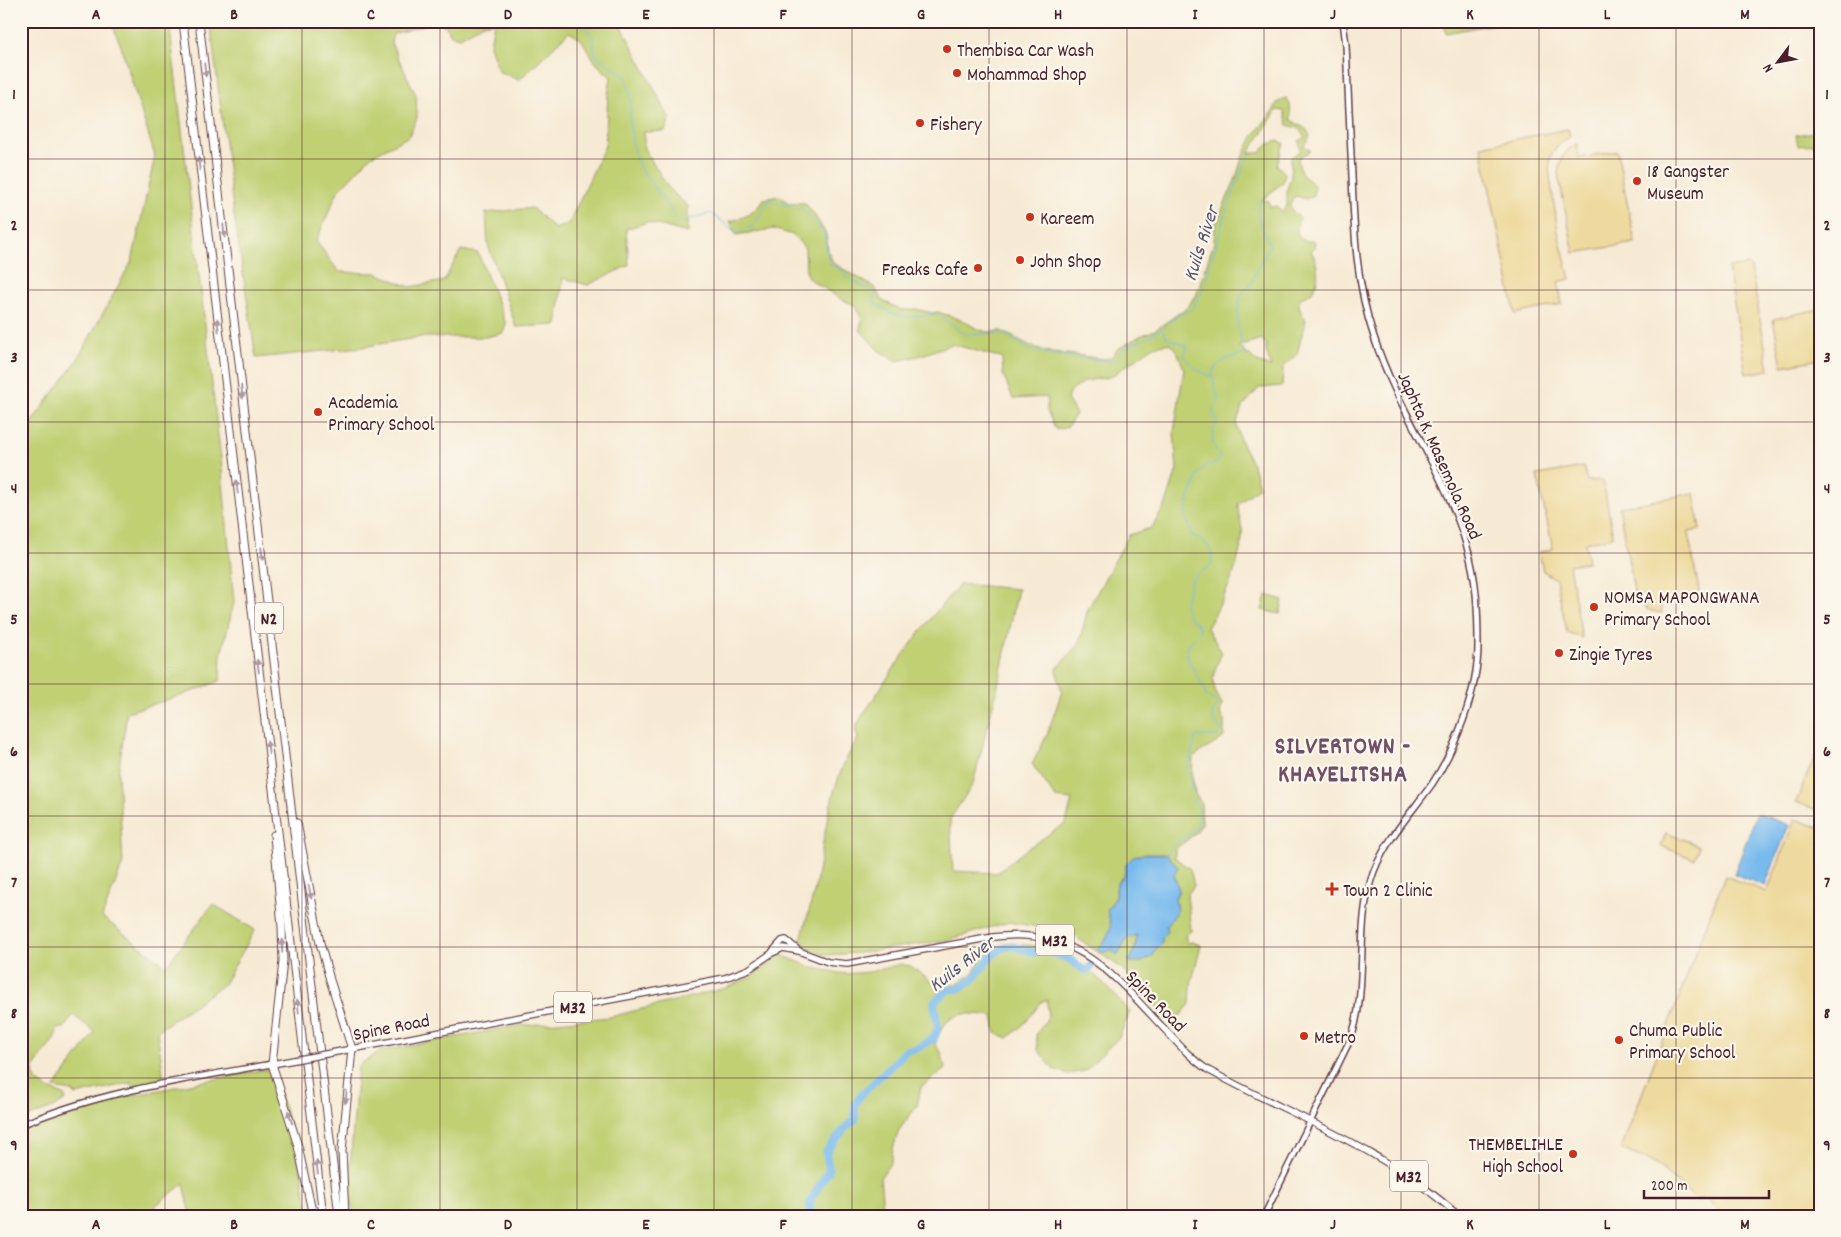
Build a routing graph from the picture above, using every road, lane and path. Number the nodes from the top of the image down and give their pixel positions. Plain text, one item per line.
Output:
1 (183, 21) edge
2 (199, 21) edge
3 (1343, 21) edge
4 (272, 782) junction
5 (289, 793) junction
6 (352, 1049) junction
7 (272, 1064) junction
8 (1310, 1121) junction
9 (21, 1125) edge
10 (313, 1216) edge
11 (323, 1216) edge
12 (339, 1216) edge
13 (345, 1216) edge
14 (1264, 1216) edge
15 (1459, 1216) edge

4 -> 1 highway, N2
2 -> 5 highway, N2
3 - 8 main road, Japhta K. Masemola Road
7 -> 4 highway
11 -> 4 highway, N2
5 -> 6 highway
5 - 12 highway, N2
6 - 7 main road, Spine Road / M32, bridge
6 - 8 main road, Spine Road / M32
6 -> 13 highway
7 - 9 main road, Spine Road / M32
10 -> 7 highway
8 - 14 main road, Japhta K. Masemola Road
8 - 15 main road, Spine Road / M32

